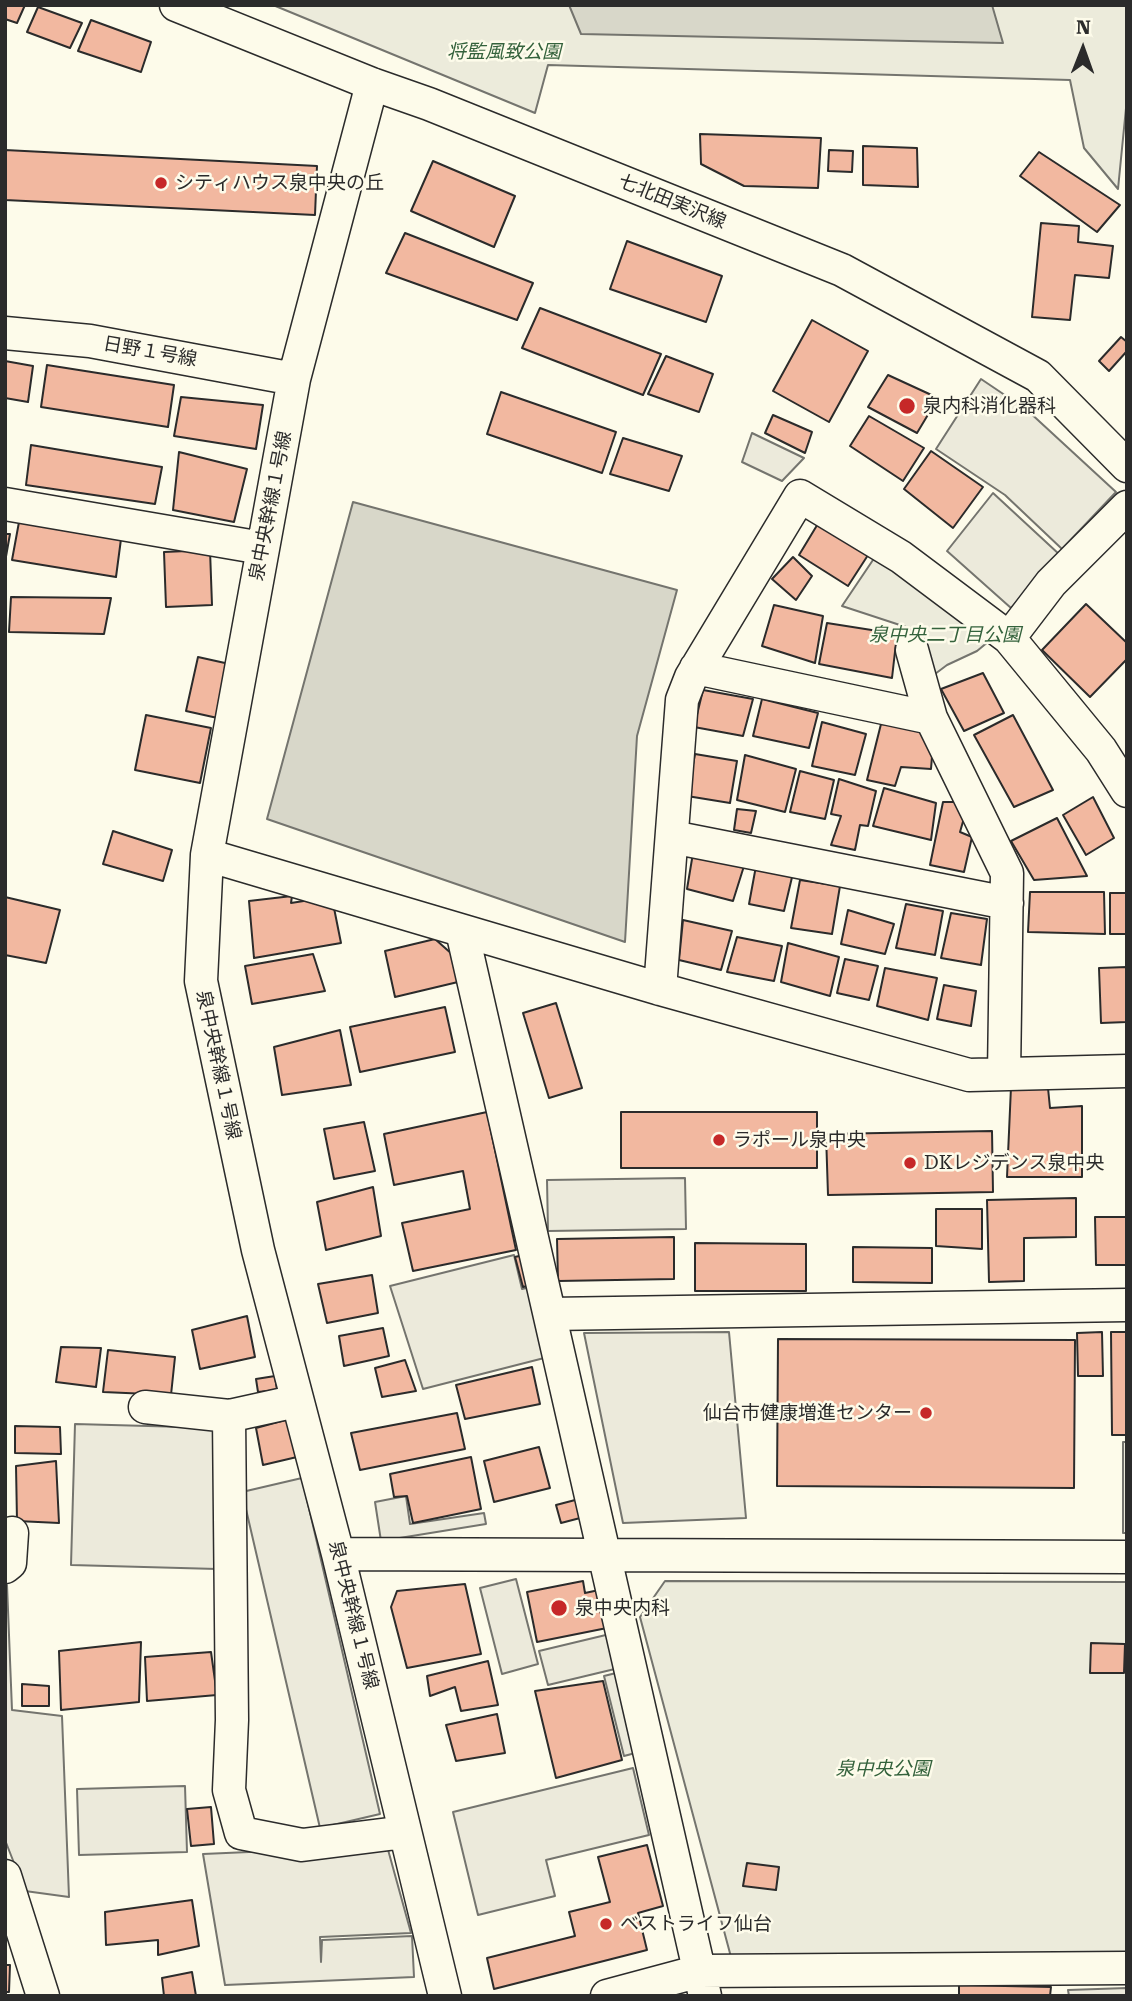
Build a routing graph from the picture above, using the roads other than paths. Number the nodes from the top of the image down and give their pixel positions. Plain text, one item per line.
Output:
1 (176, 5) edge
2 (372, 84) junction
3 (5, 333) edge
4 (294, 379) junction
5 (1127, 466) edge
6 (5, 504) edge
7 (1127, 507) edge
8 (262, 548) junction
9 (1009, 638) junction
10 (912, 650) dead end
11 (696, 668) junction
12 (931, 719) junction
13 (1127, 791) edge
14 (672, 837) junction
15 (207, 855) junction
16 (1007, 903) junction
17 (462, 931) junction
18 (660, 989) junction
19 (1127, 1072) edge
20 (1004, 1074) junction
21 (1127, 1305) edge
22 (550, 1314) junction
23 (297, 1401) junction
24 (145, 1408) dead end
25 (229, 1416) junction
26 (12, 1532) dead end
27 (338, 1554) junction
28 (606, 1555) junction
29 (1127, 1558) edge
30 (5, 1567) edge
31 (405, 1832) junction
32 (5, 1876) edge
33 (1127, 1968) edge
34 (702, 1983) edge
35 (43, 1996) edge
36 (445, 1996) edge
37 (607, 1996) edge

1 - 2 street, 七北田実沢線
2 - 4 street, 泉中央幹線１号線
2 - 5 street, 七北田実沢線
3 - 4 street, 日野１号線
4 - 8 street, 泉中央幹線１号線
6 - 8 street
7 - 9 street
8 - 15 street, 泉中央幹線１号線
9 - 11 street
9 - 13 street
10 - 12 street
11 - 12 street
11 - 14 street
12 - 16 street
14 - 16 street
14 - 18 street
15 - 17 street
15 - 23 street, 泉中央幹線１号線
16 - 20 street
17 - 18 street
17 - 22 street
18 - 20 street
19 - 20 street
21 - 22 street
22 - 28 street
23 - 25 street
23 - 27 street, 泉中央幹線１号線
24 - 25 street
25 - 31 street
26 - 30 street
27 - 28 street
27 - 31 street, 泉中央幹線１号線
28 - 29 street
28 - 34 street
31 - 36 street, 泉中央幹線１号線
32 - 35 street
33 - 34 street
34 - 37 street

